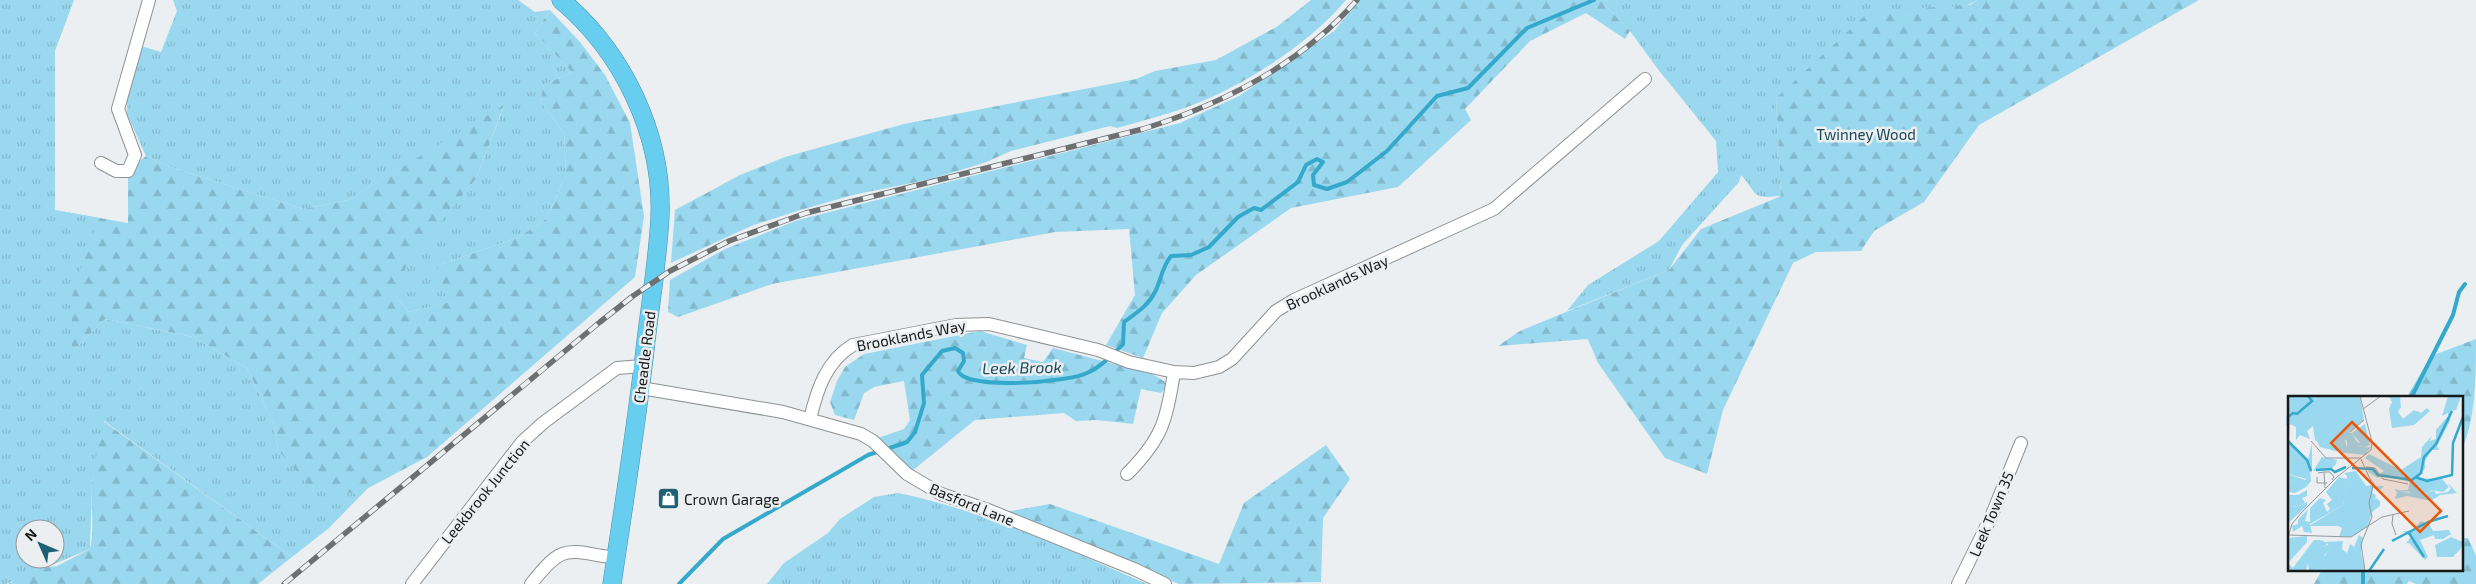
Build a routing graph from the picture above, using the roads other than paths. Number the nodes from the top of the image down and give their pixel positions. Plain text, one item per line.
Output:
1 (149, 0) edge
2 (561, 0) edge
3 (1645, 79) dead end
4 (101, 164) dead end
5 (643, 366) junction
6 (1174, 372) junction
7 (641, 388) junction
8 (810, 419) junction
9 (2021, 443) dead end
10 (1127, 474) dead end
11 (616, 558) junction
12 (412, 584) edge
13 (531, 584) edge
14 (612, 584) edge
15 (1165, 584) edge
16 (1958, 584) edge

1 - 4 street
2 - 5 highway, Cheadle Road
3 - 6 street, Brooklands Way
5 - 7 highway, Cheadle Road
5 - 12 street, Leekbrook Junction
6 - 8 street, Brooklands Way
6 - 10 street
7 - 8 street, Basford Lane
7 - 11 highway, Cheadle Road
8 - 15 street, Basford Lane
9 - 16 street, Leek Town 35
11 - 13 street
11 - 14 highway, Cheadle Road

